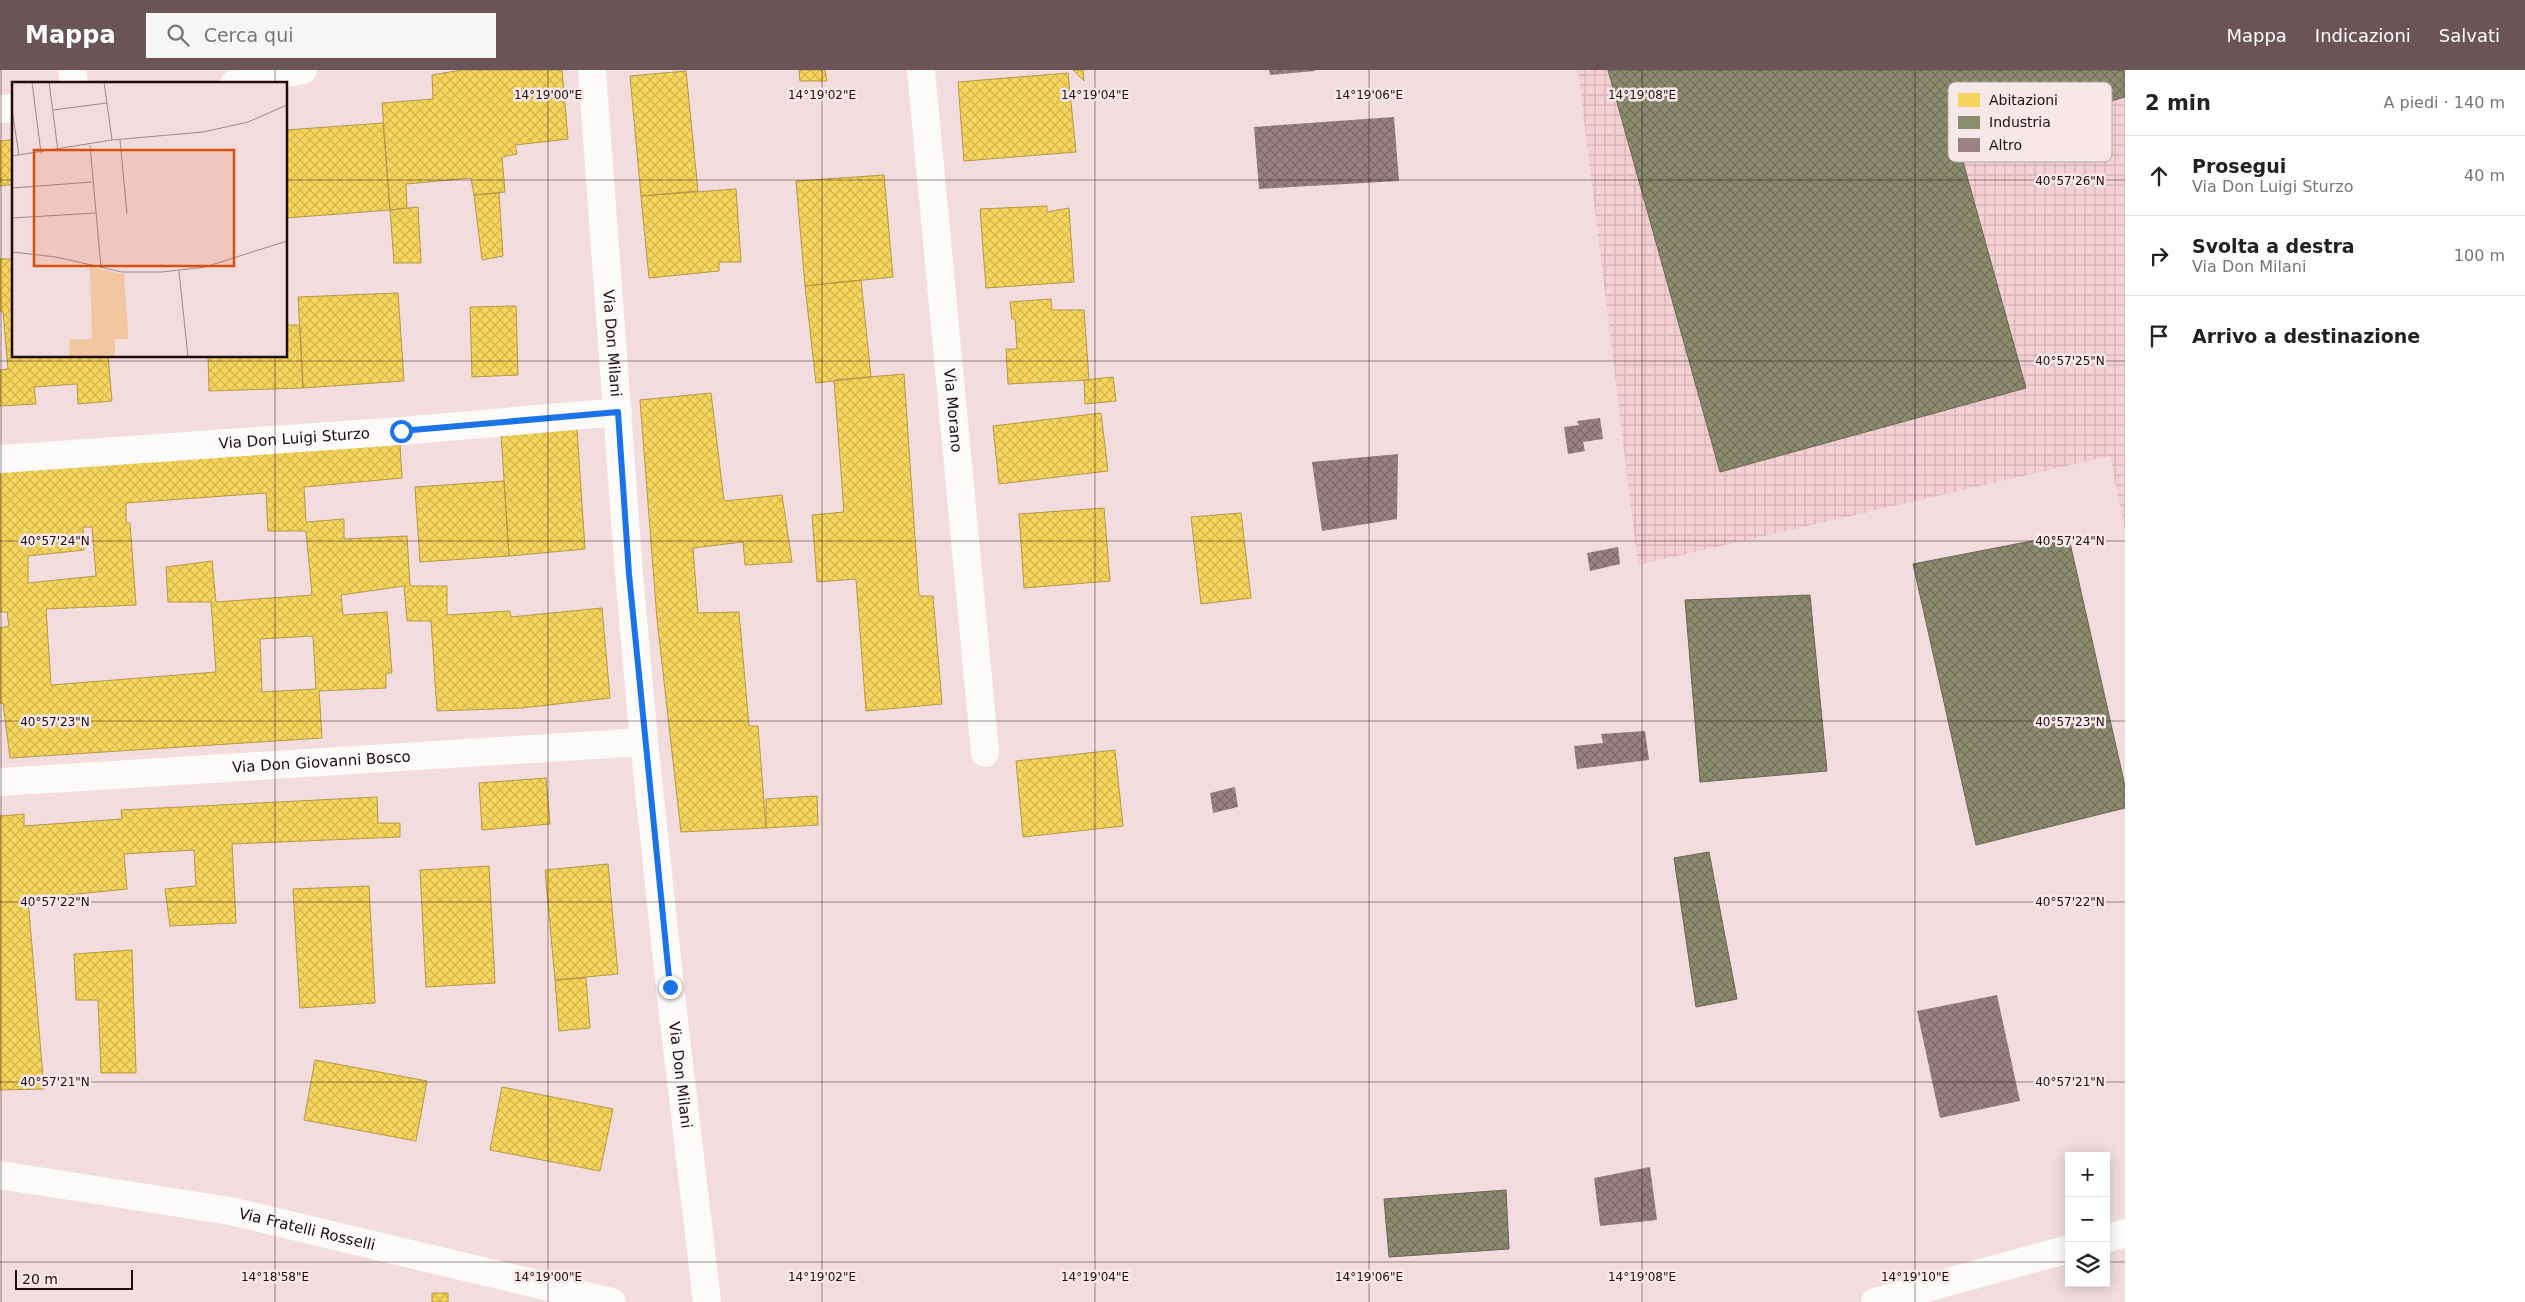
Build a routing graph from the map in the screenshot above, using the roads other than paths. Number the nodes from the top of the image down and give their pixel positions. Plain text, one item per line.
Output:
1 (303, 70) edge
2 (592, 70) edge
3 (921, 70) edge
4 (244, 78) edge
5 (618, 412) junction
6 (0, 459) edge
7 (644, 742) junction
8 (985, 753) dead end
9 (0, 782) edge
10 (0, 1175) edge
11 (2125, 1233) edge
12 (2110, 1238) edge
13 (2065, 1250) edge
14 (612, 1302) edge
15 (707, 1302) edge
16 (1874, 1302) edge

1 - 4 street
2 - 5 street, Via Don Milani
3 - 8 street, Via Morano
5 - 6 street, Via Don Luigi Sturzo
5 - 7 street, Via Don Milani
7 - 9 street, Via Don Giovanni Bosco
7 - 15 street, Via Don Milani
10 - 14 street, Via Fratelli Rosselli
11 - 12 street
13 - 16 street

